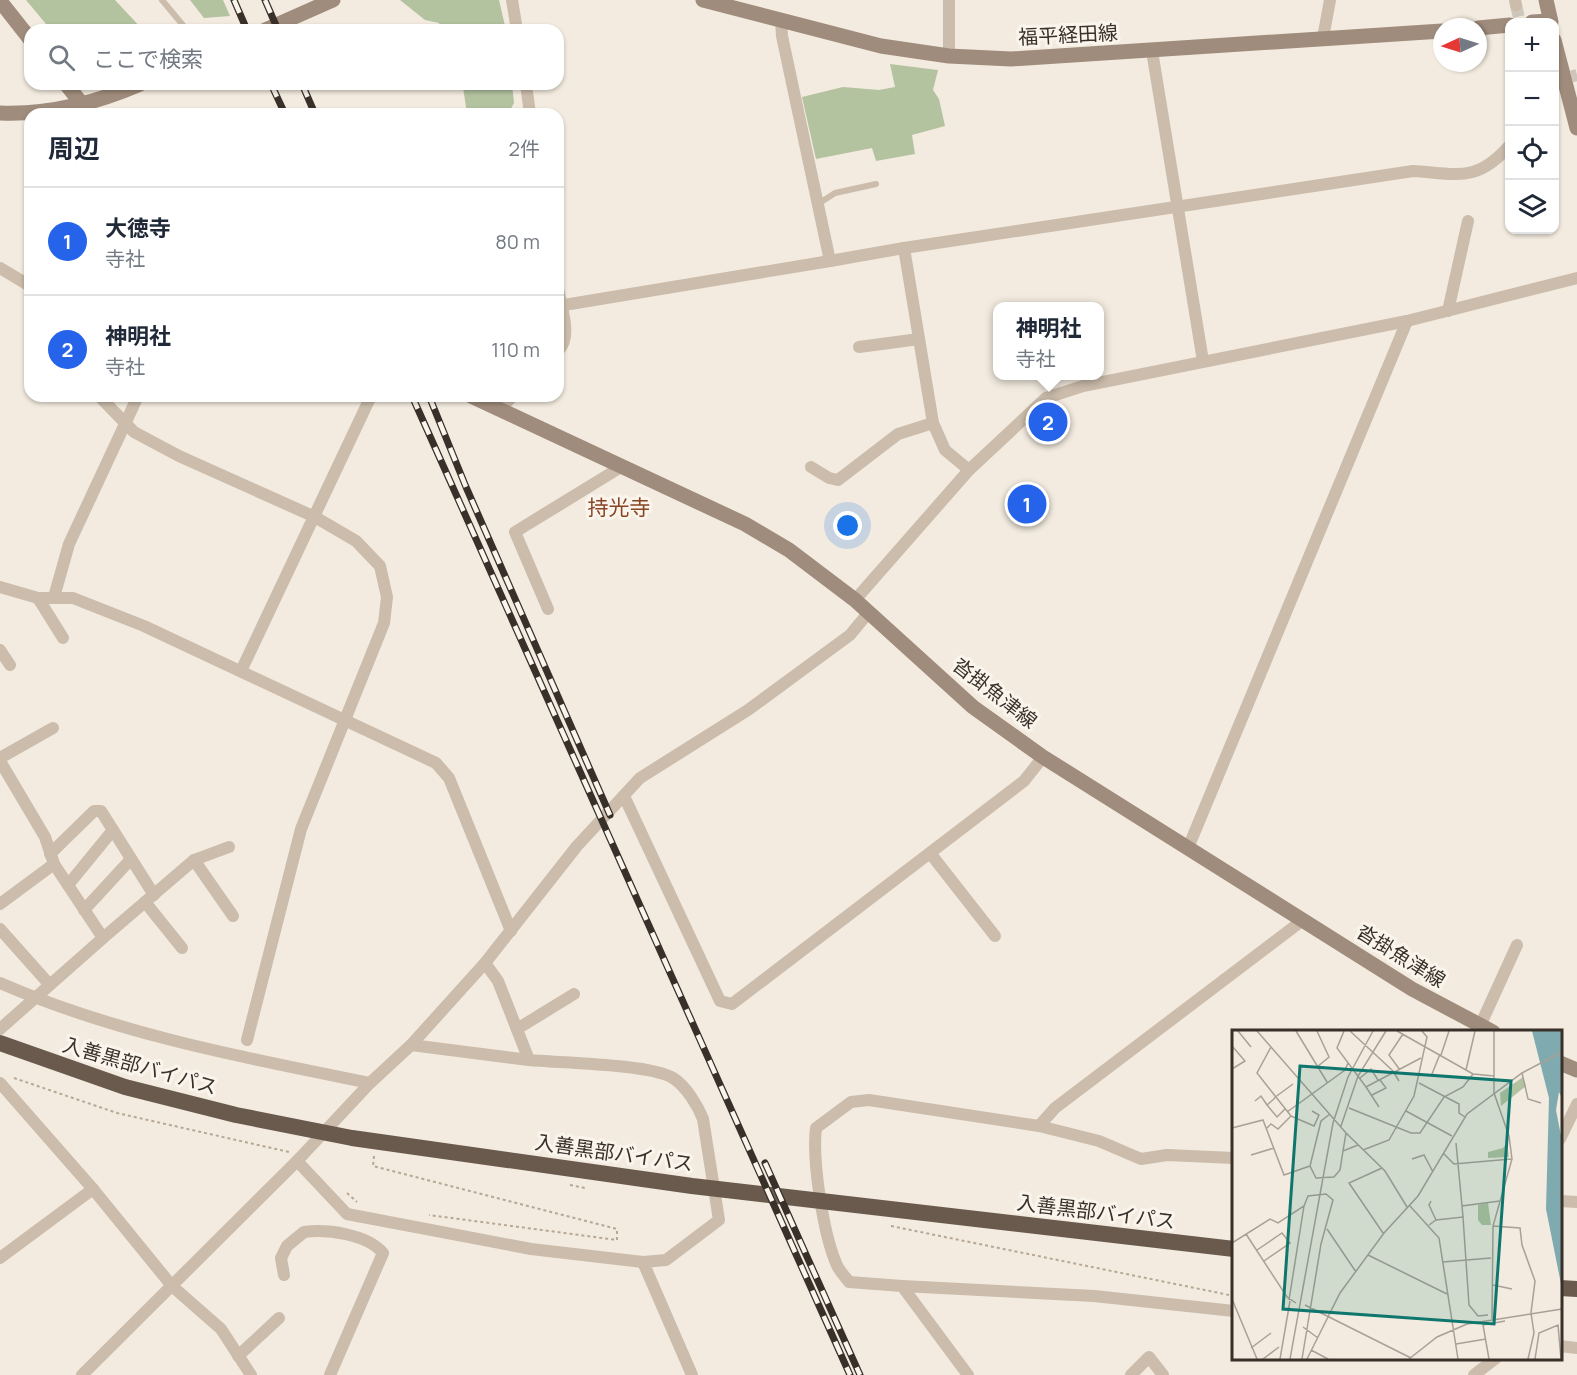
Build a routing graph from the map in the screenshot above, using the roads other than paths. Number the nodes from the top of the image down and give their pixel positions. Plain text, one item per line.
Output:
1 (162, 0) edge
2 (333, 0) edge
3 (512, 0) edge
4 (703, 0) edge
5 (949, 0) edge
6 (1330, 0) edge
7 (1546, 0) edge
8 (0, 1) edge
9 (1550, 18) edge
10 (781, 20) junction
11 (182, 24) edge
12 (279, 24) edge
13 (516, 24) edge
14 (1505, 25) edge
15 (1487, 27) edge
16 (24, 31) edge
17 (1433, 32) edge
18 (1323, 38) junction
19 (1152, 51) junction
20 (950, 56) junction
21 (1559, 59) edge
22 (71, 90) edge
23 (127, 90) edge
24 (527, 90) edge
25 (85, 108) edge
26 (88, 108) edge
27 (529, 108) edge
28 (0, 113) edge
29 (24, 114) edge
30 (1577, 128) edge
31 (1505, 150) edge
32 (876, 184) dead end
33 (818, 204) junction
34 (1178, 205) junction
35 (1468, 220) dead end
36 (904, 249) junction
37 (830, 261) junction
38 (0, 268) edge
39 (1577, 278) edge
40 (24, 282) edge
41 (564, 305) edge
42 (1448, 311) junction
43 (1407, 321) junction
44 (564, 326) edge
45 (920, 339) junction
46 (564, 342) edge
47 (859, 347) dead end
48 (1203, 361) junction
49 (105, 402) edge
50 (135, 402) edge
51 (368, 402) edge
52 (483, 402) edge
53 (507, 402) edge
54 (499, 410) junction
55 (933, 423) junction
56 (125, 424) junction
57 (621, 467) junction
58 (811, 467) dead end
59 (969, 470) junction
60 (315, 517) junction
61 (0, 587) edge
62 (54, 597) junction
63 (38, 598) junction
64 (855, 600) junction
65 (548, 609) dead end
66 (869, 612) junction
67 (63, 638) dead end
68 (0, 650) edge
69 (10, 665) dead end
70 (241, 671) junction
71 (344, 721) junction
72 (53, 728) dead end
73 (1043, 757) junction
74 (0, 759) edge
75 (624, 796) junction
76 (113, 830) junction
77 (229, 847) dead end
78 (1188, 848) junction
79 (930, 853) junction
80 (52, 859) junction
81 (131, 859) junction
82 (194, 860) junction
83 (68, 885) junction
84 (149, 898) junction
85 (0, 904) edge
86 (84, 910) junction
87 (233, 916) dead end
88 (1303, 920) junction
89 (0, 929) edge
90 (511, 931) junction
91 (995, 936) dead end
92 (103, 938) junction
93 (1517, 945) dead end
94 (182, 948) dead end
95 (486, 963) junction
96 (0, 983) edge
97 (49, 984) junction
98 (574, 994) dead end
99 (34, 998) junction
100 (0, 1029) edge
101 (517, 1029) junction
102 (1487, 1029) edge
103 (247, 1040) dead end
104 (0, 1043) edge
105 (411, 1045) junction
106 (529, 1060) junction
107 (1562, 1064) edge
108 (1577, 1070) edge
109 (6, 1080) edge
110 (370, 1083) junction
111 (1577, 1104) edge
112 (1039, 1126) junction
113 (1562, 1135) edge
114 (300, 1158) junction
115 (1232, 1158) edge
116 (93, 1189) junction
117 (1562, 1201) edge
118 (1577, 1202) edge
119 (1232, 1249) edge
120 (0, 1258) edge
121 (643, 1262) junction
122 (284, 1275) dead end
123 (172, 1286) junction
124 (902, 1286) junction
125 (1562, 1288) edge
126 (1577, 1289) edge
127 (1232, 1311) edge
128 (279, 1318) dead end
129 (1562, 1346) edge
130 (1577, 1348) edge
131 (238, 1356) junction
132 (1495, 1360) edge
133 (82, 1375) edge
134 (251, 1375) edge
135 (330, 1375) edge
136 (692, 1375) edge
137 (968, 1375) edge
138 (1131, 1375) edge
139 (1163, 1375) edge
140 (1474, 1375) edge

1 - 11 lane
2 - 12 main road
3 - 13 street
4 - 10 main road, 福平経田線
5 - 20 street
6 - 18 street
7 - 9 main road
8 - 16 main road
10 - 20 main road, 福平経田線
10 - 33 street
14 - 15 main road
17 - 18 main road, 福平経田線
18 - 19 main road, 福平経田線
19 - 20 main road, 福平経田線
19 - 34 street
21 - 30 main road
22 - 25 main road
23 - 26 main road
24 - 27 street
28 - 29 main road
31 - 34 street
32 - 33 lane
33 - 37 street
34 - 36 street
34 - 48 street
35 - 42 street
36 - 37 street
36 - 45 street
37 - 41 street
38 - 40 street
39 - 42 street
42 - 43 street
43 - 48 street
43 - 78 street
44 - 46 street
45 - 47 street
45 - 55 street
48 - 59 street
49 - 56 street
50 - 56 street
51 - 60 street
52 - 54 main road, 沓掛魚津線
53 - 54 street
54 - 57 main road, 沓掛魚津線
55 - 58 street
55 - 59 street
56 - 60 street
56 - 62 street
57 - 64 main road, 沓掛魚津線
57 - 65 street
59 - 64 street
60 - 70 street
60 - 71 street
61 - 63 street
62 - 63 street
62 - 70 street
63 - 67 street
64 - 66 main road, 沓掛魚津線
66 - 73 main road, 沓掛魚津線
66 - 75 street
68 - 69 street
70 - 71 street
71 - 90 street
71 - 103 street
72 - 74 street
73 - 78 main road, 沓掛魚津線
73 - 79 street
74 - 80 street
75 - 79 street
75 - 90 street
76 - 80 street
76 - 81 street
76 - 83 street
77 - 82 street
78 - 88 main road, 沓掛魚津線
79 - 91 street
80 - 83 street
80 - 85 street
81 - 84 street
81 - 86 street
82 - 84 street
82 - 87 street
83 - 86 street
84 - 92 street
84 - 94 street
86 - 92 street
88 - 102 main road, 沓掛魚津線
88 - 112 street
89 - 97 street
90 - 95 street
92 - 97 street
93 - 102 street
95 - 101 street
95 - 105 street
96 - 99 street
97 - 99 street
98 - 101 street
99 - 100 street
99 - 110 street
101 - 106 street
104 - 119 highway, 入善黒部バイパス
105 - 106 street
105 - 110 street
106 - 121 street
107 - 108 main road
109 - 116 street
110 - 114 street
111 - 113 street
112 - 115 street
112 - 124 street
114 - 121 street
114 - 123 street
116 - 120 street
116 - 123 street
117 - 118 street
121 - 136 street
122 - 135 street
123 - 131 street
123 - 133 street
124 - 127 street
124 - 137 street
125 - 126 highway
128 - 131 street
129 - 130 street
131 - 134 street
132 - 140 street
138 - 139 street

